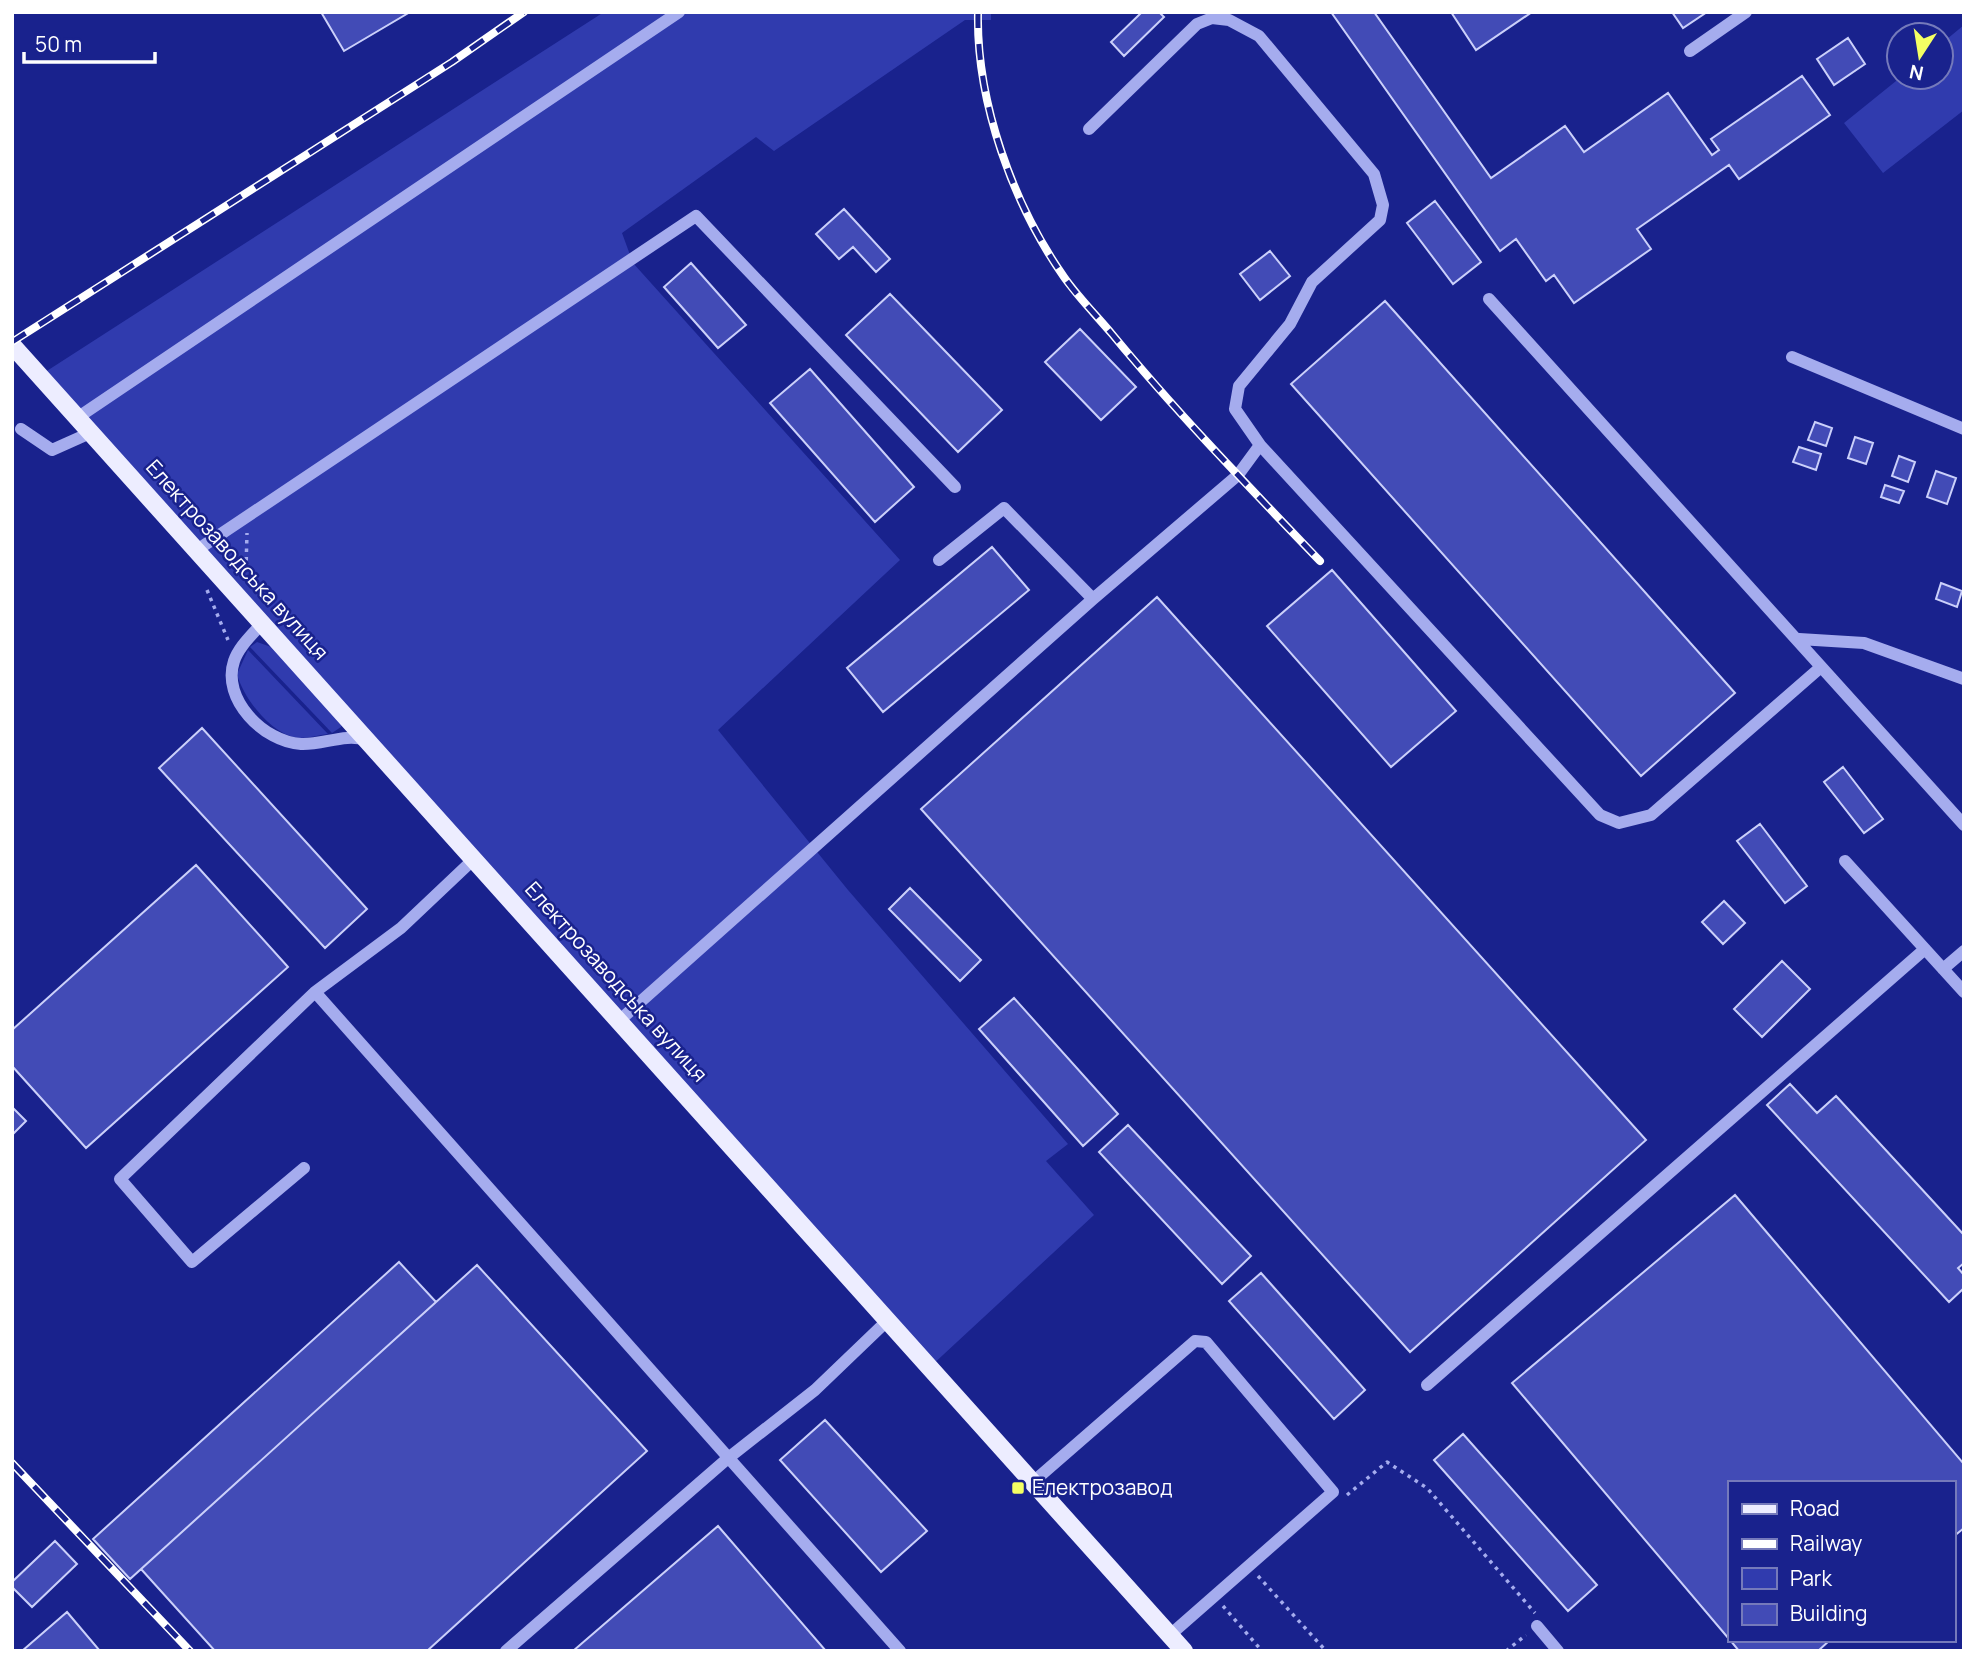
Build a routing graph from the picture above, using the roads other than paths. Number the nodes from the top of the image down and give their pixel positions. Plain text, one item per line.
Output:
1 (678, 12) edge
2 (1746, 12) edge
3 (1690, 51) dead end
4 (1089, 130) dead end
5 (1489, 299) dead end
6 (12, 345) edge
7 (1792, 357) dead end
8 (77, 418) junction
9 (21, 429) dead end
10 (1964, 429) edge
11 (90, 433) junction
12 (1260, 445) junction
13 (955, 487) dead end
14 (197, 550) junction
15 (939, 560) dead end
16 (1093, 599) junction
17 (263, 622) junction
18 (1799, 639) junction
19 (1821, 667) junction
20 (1964, 679) edge
21 (370, 742) junction
22 (1964, 825) edge
23 (475, 858) junction
24 (1845, 861) dead end
25 (1925, 949) junction
26 (1964, 951) edge
27 (1943, 970) junction
28 (315, 992) junction
29 (1964, 992) edge
30 (620, 1020) junction
31 (304, 1168) dead end
32 (888, 1320) junction
33 (1427, 1385) dead end
34 (727, 1459) junction
35 (1033, 1482) junction
36 (1537, 1626) road end
37 (1170, 1635) junction
38 (506, 1651) edge
39 (900, 1651) edge
40 (1184, 1651) edge
41 (1558, 1651) edge

1 - 8 street
2 - 3 street
4 - 12 street
5 - 18 street
6 - 8 main road, Електрозаводська вулиця
7 - 10 street
8 - 11 main road, Електрозаводська вулиця
9 - 11 street
11 - 14 main road, Електрозаводська вулиця
12 - 16 street
12 - 19 street
13 - 14 street
14 - 17 main road, Електрозаводська вулиця
15 - 16 street
16 - 30 street
17 - 21 main road, Електрозаводська вулиця
17 - 21 street
18 - 19 street
18 - 20 street
19 - 22 street
21 - 23 main road, Електрозаводська вулиця
23 - 28 street
23 - 30 main road, Електрозаводська вулиця
24 - 25 street
25 - 27 street
25 - 33 street
26 - 27 street
27 - 29 street
28 - 31 street
28 - 34 street
30 - 32 main road, Електрозаводська вулиця
32 - 34 street
32 - 35 main road, Електрозаводська вулиця
34 - 38 street
34 - 39 street
35 - 37 main road, Електрозаводська вулиця
35 - 37 street
36 - 41 street
37 - 40 main road, Електрозаводська вулиця

